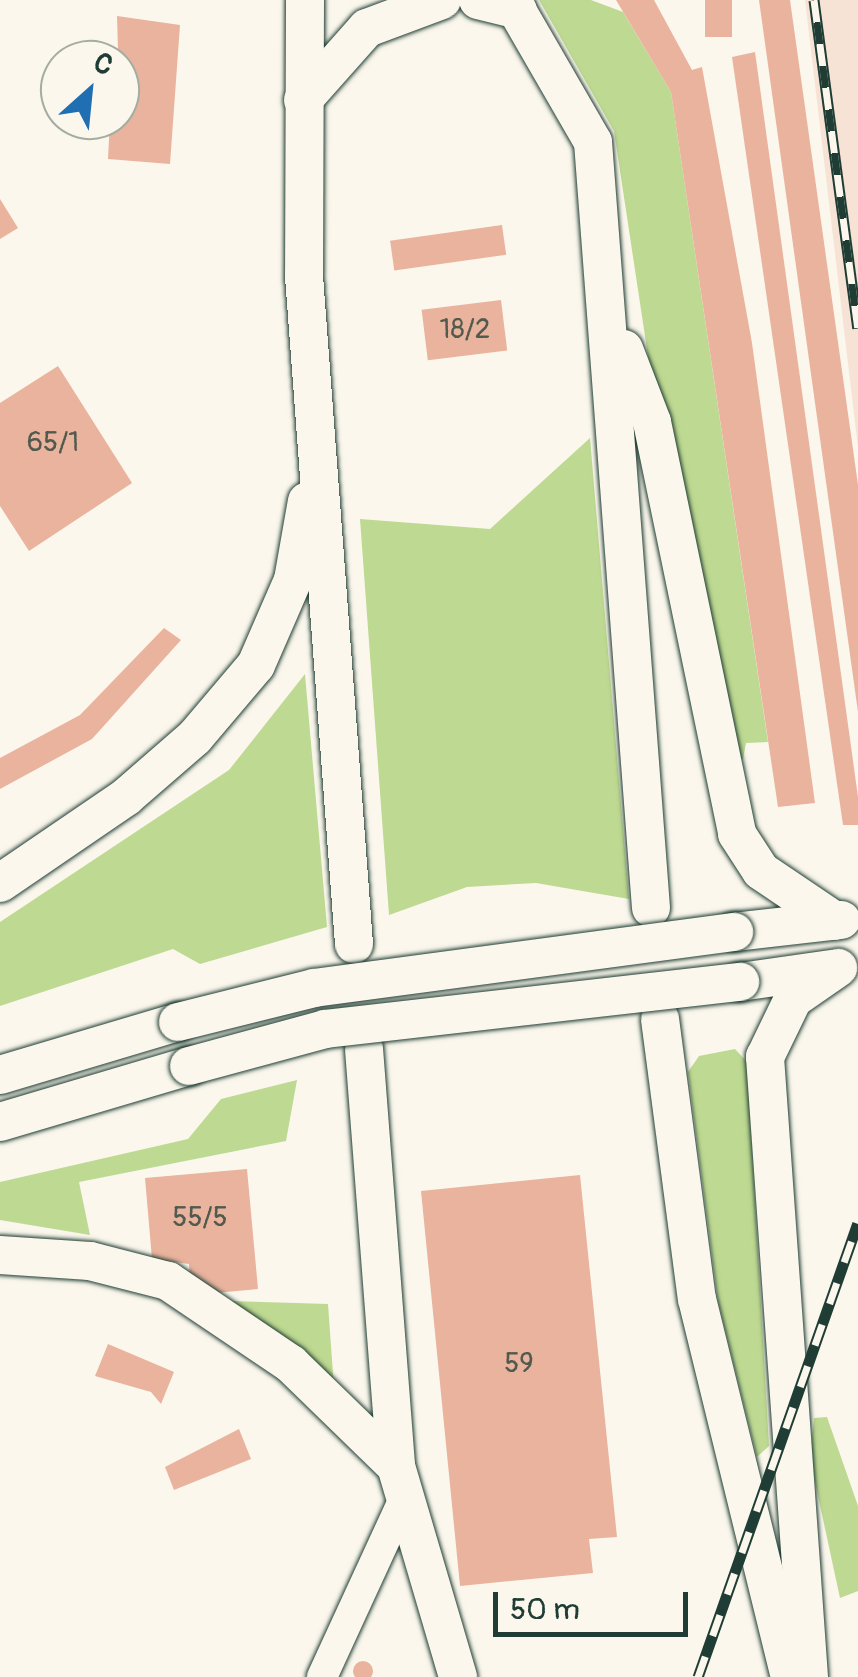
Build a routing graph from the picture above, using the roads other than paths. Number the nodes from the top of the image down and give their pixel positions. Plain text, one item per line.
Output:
1 (305, 0) edge
2 (442, 0) edge
3 (478, 0) edge
4 (514, 5) edge
5 (304, 100) junction
6 (610, 310) junction
7 (316, 450) junction
8 (0, 883) edge
9 (651, 908) dead end
10 (846, 920) edge
11 (354, 944) dead end
12 (848, 968) edge
13 (660, 1019) dead end
14 (364, 1049) dead end
15 (0, 1075) edge
16 (0, 1122) edge
17 (0, 1256) edge
18 (400, 1483) junction
19 (322, 1677) edge
20 (458, 1677) edge
21 (790, 1677) edge
22 (809, 1677) edge

1 - 5 main road
2 - 5 main road
3 - 4 main road
4 - 6 main road
5 - 7 main road
6 - 9 main road
6 - 10 main road
7 - 8 main road
7 - 11 main road
10 - 15 main road, bridge
12 - 16 main road, bridge
12 - 22 main road
13 - 21 main road
14 - 18 main road
17 - 18 main road
18 - 19 street
18 - 20 main road

